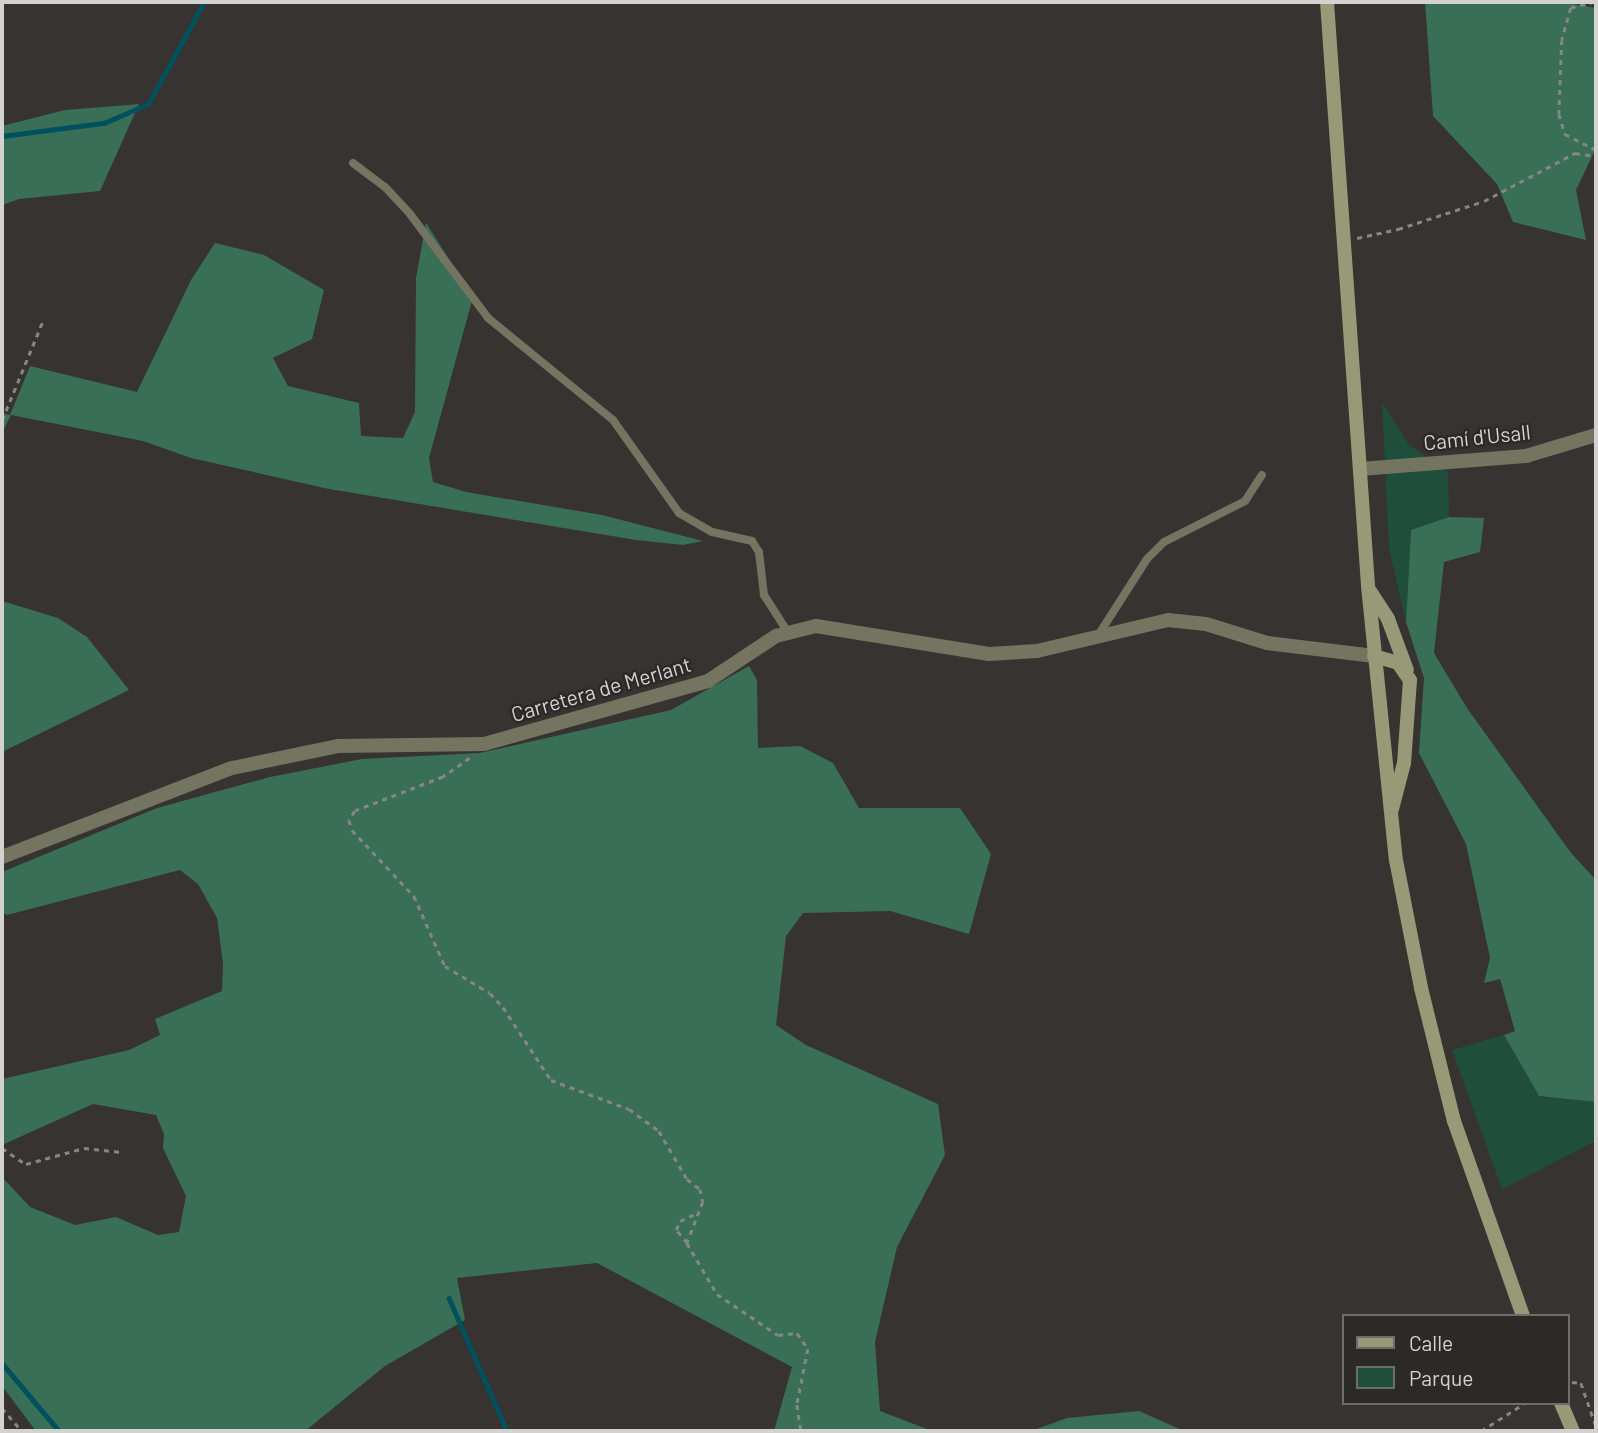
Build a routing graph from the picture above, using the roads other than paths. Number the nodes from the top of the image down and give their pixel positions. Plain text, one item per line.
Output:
1 (1327, 2) edge
2 (353, 163) dead end
3 (1596, 435) edge
4 (1360, 470) junction
5 (1262, 475) dead end
6 (1368, 586) junction
7 (787, 631) junction
8 (1099, 634) junction
9 (1374, 656) junction
10 (1407, 671) junction
11 (1390, 817) junction
12 (2, 857) edge
13 (1522, 1314) edge
14 (1562, 1405) edge
15 (1573, 1431) edge

1 - 4 main road
2 - 7 lane
3 - 4 street, Camí d'Usall
4 - 6 main road
5 - 8 lane
6 - 9 main road
6 - 10 main road
7 - 8 street, Carretera de Merlant
7 - 12 street, Carretera de Merlant
8 - 9 street, Carretera de Merlant
9 - 10 main road
9 - 11 main road
10 - 11 main road
11 - 13 main road
14 - 15 main road

